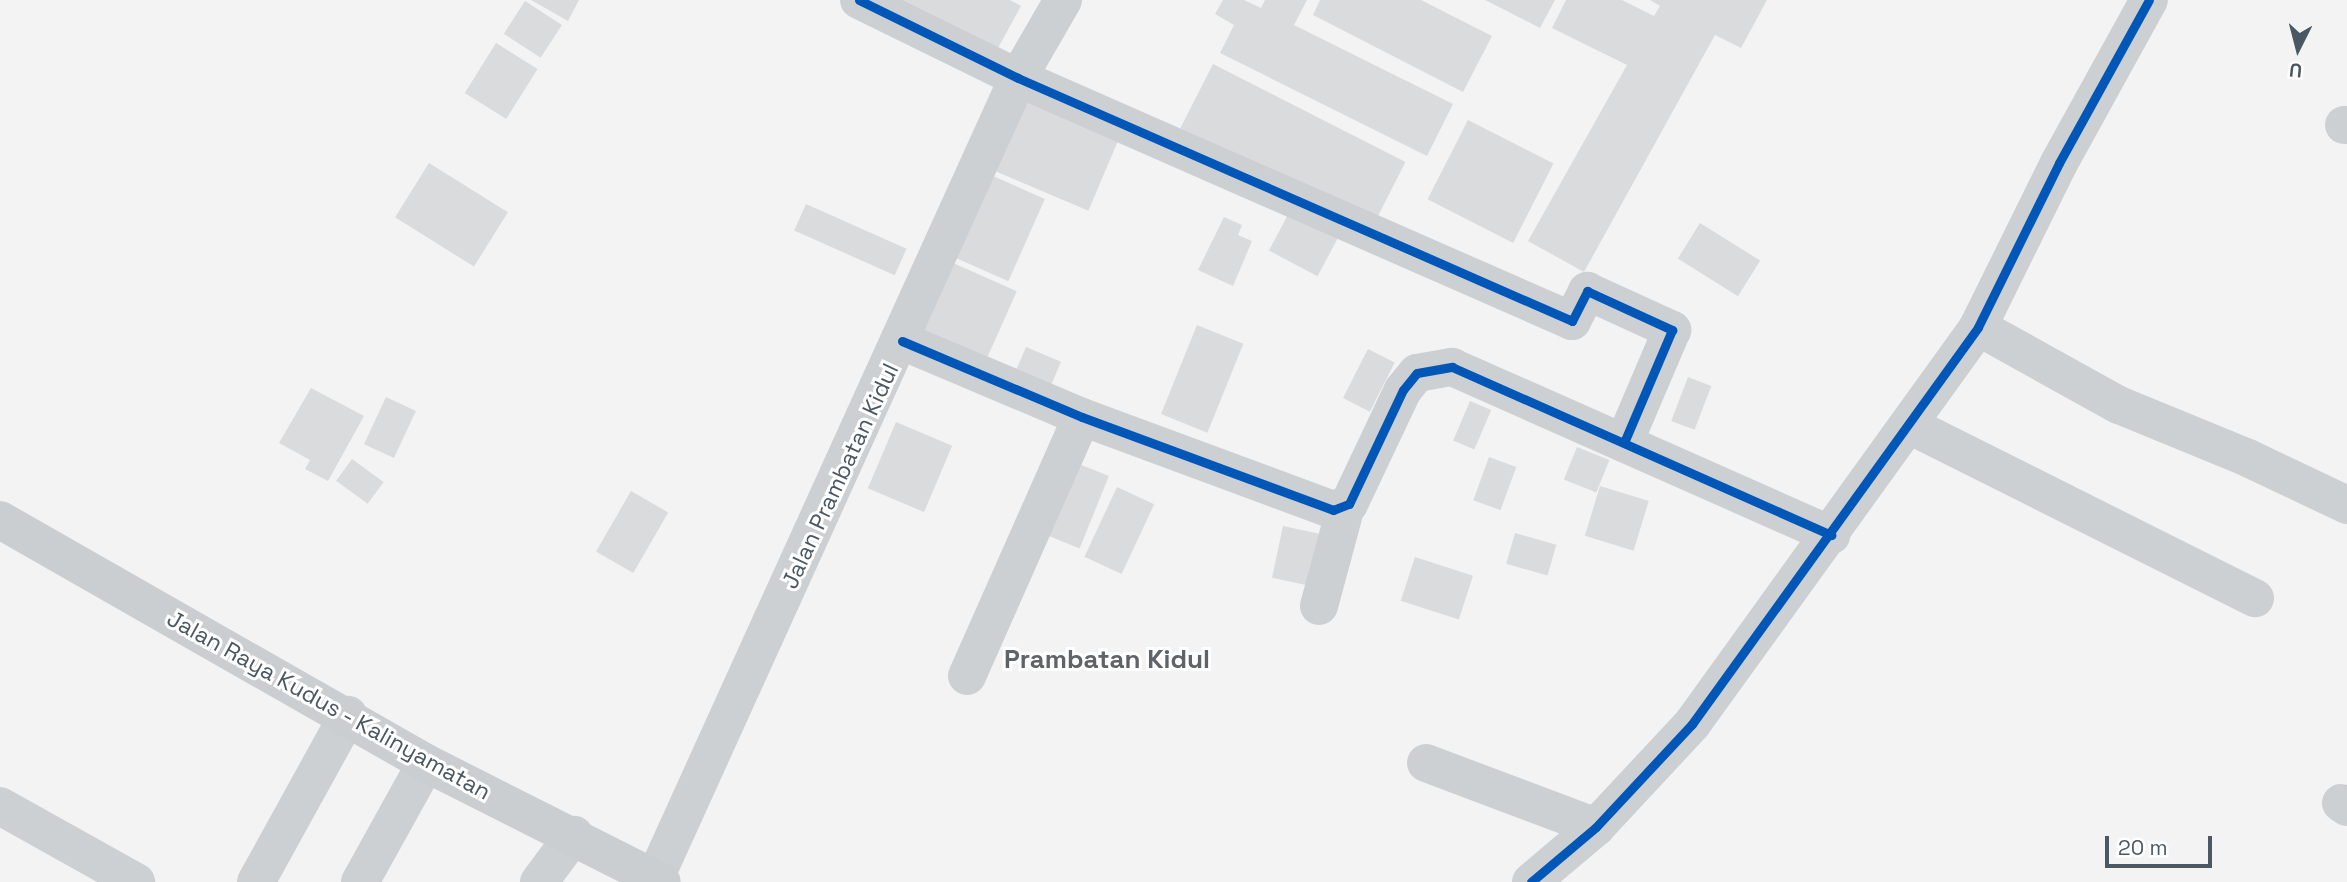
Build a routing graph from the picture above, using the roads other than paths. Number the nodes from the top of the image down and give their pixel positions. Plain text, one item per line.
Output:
1 (859, 0) edge
2 (1063, 0) edge
3 (2149, 0) edge
4 (1018, 78) junction
5 (1978, 327) junction
6 (902, 341) junction
7 (1082, 417) junction
8 (1909, 425) junction
9 (1625, 440) junction
10 (2347, 505) edge
11 (1346, 506) junction
12 (0, 520) edge
13 (1831, 535) junction
14 (2255, 598) dead end
15 (1319, 606) dead end
16 (967, 676) dead end
17 (348, 715) junction
18 (426, 763) junction
19 (1426, 763) dead end
20 (0, 806) edge
21 (1597, 827) junction
22 (573, 835) junction
23 (659, 880) edge
24 (136, 882) edge
25 (256, 882) edge
26 (360, 882) edge
27 (539, 882) edge
28 (1531, 882) edge

1 - 4 street
2 - 4 street, Jalan Prambatan Kidul
3 - 5 street
4 - 6 street, Jalan Prambatan Kidul
4 - 9 street
5 - 8 street
5 - 10 street
6 - 7 street
6 - 23 street, Jalan Prambatan Kidul
7 - 11 street
7 - 16 street
8 - 13 street
8 - 14 street
9 - 11 street
9 - 13 street
11 - 15 street
12 - 17 main road, Jalan Raya Kudus - Kalinyamatan
13 - 21 street
17 - 18 main road, Jalan Raya Kudus - Kalinyamatan
17 - 25 street
18 - 22 main road, Jalan Raya Kudus - Kalinyamatan
18 - 26 street
19 - 21 street
20 - 24 street
21 - 28 street
22 - 23 main road, Jalan Raya Kudus - Kalinyamatan
22 - 27 street

